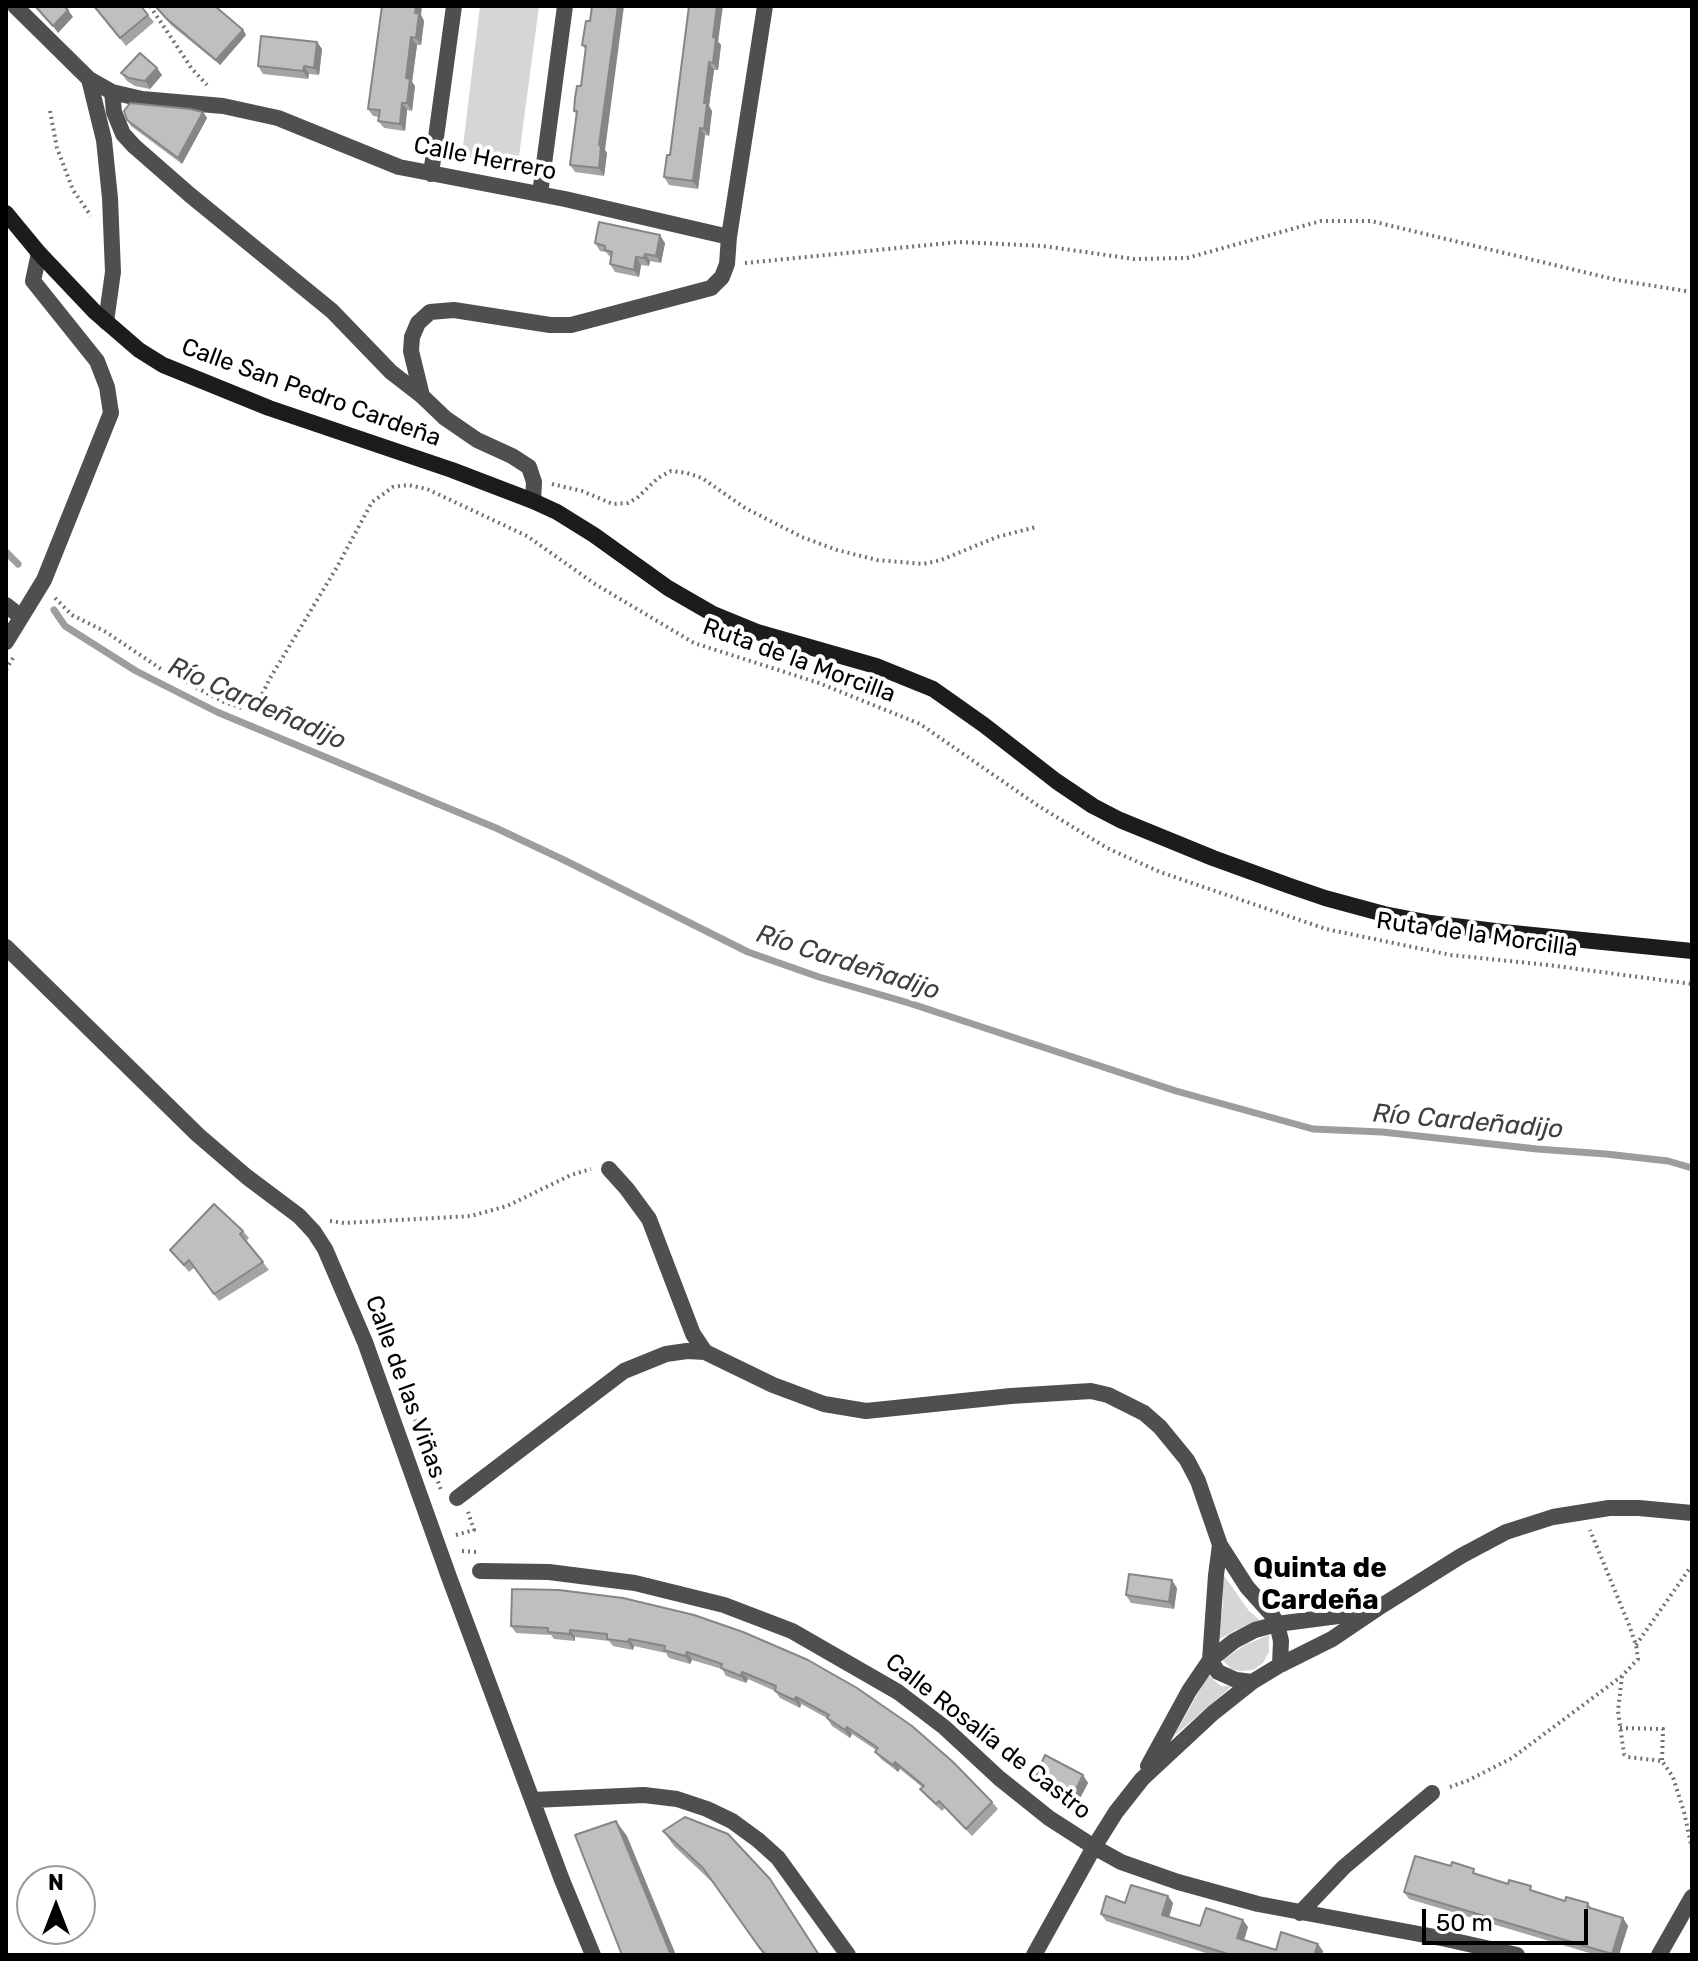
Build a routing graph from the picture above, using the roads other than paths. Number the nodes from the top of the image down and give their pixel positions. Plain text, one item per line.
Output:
1 (15, 6) edge
2 (454, 6) edge
3 (565, 6) edge
4 (765, 6) edge
5 (89, 79) junction
6 (112, 92) junction
7 (431, 174) junction
8 (540, 194) junction
9 (6, 213) edge
10 (729, 237) junction
11 (39, 253) junction
12 (106, 322) junction
13 (422, 396) junction
14 (533, 501) junction
15 (6, 605) edge
16 (21, 617) junction
17 (6, 642) edge
18 (6, 947) edge
19 (1692, 951) edge
20 (609, 1169) road end
21 (705, 1352) junction
22 (457, 1498) dead end
23 (1692, 1513) edge
24 (1220, 1545) junction
25 (480, 1571) dead end
26 (1371, 1612) junction
27 (1277, 1624) junction
28 (1210, 1660) junction
29 (1280, 1665) junction
30 (1252, 1682) junction
31 (1142, 1779) junction
32 (1432, 1793) road end
33 (533, 1800) junction
34 (1094, 1847) junction
35 (1692, 1897) edge
36 (1300, 1913) junction
37 (593, 1955) edge
38 (848, 1955) edge
39 (1034, 1955) edge
40 (1517, 1955) edge
41 (1659, 1955) edge

1 - 5 street, Calle Herrero
2 - 7 street
3 - 8 street
4 - 10 street
5 - 6 street, Calle Herrero
5 - 12 street
6 - 7 street, Calle Herrero
6 - 13 street
7 - 8 street, Calle Herrero
8 - 10 street, Calle Herrero
9 - 11 main road, Calle San Pedro Cardeña
10 - 13 street
11 - 12 main road, Calle San Pedro Cardeña
11 - 16 street
12 - 14 main road, Calle San Pedro Cardeña
13 - 14 street
14 - 19 main road, Calle San Pedro Cardeña
15 - 16 street
16 - 17 street
18 - 33 street, Calle de las Viñas
20 - 21 street
21 - 22 street
21 - 24 street
23 - 26 street
24 - 27 street
24 - 28 street
25 - 34 street, Calle Rosalía de Castro
26 - 27 street
26 - 29 street
27 - 28 street
27 - 29 street
28 - 30 street
28 - 31 street
29 - 30 street
30 - 31 street
31 - 34 street
32 - 36 street
33 - 37 street, Calle de las Viñas
33 - 38 street
34 - 36 street, Calle Rosalía de Castro
34 - 39 street
35 - 41 street
36 - 40 street, Calle Rosalía de Castro

